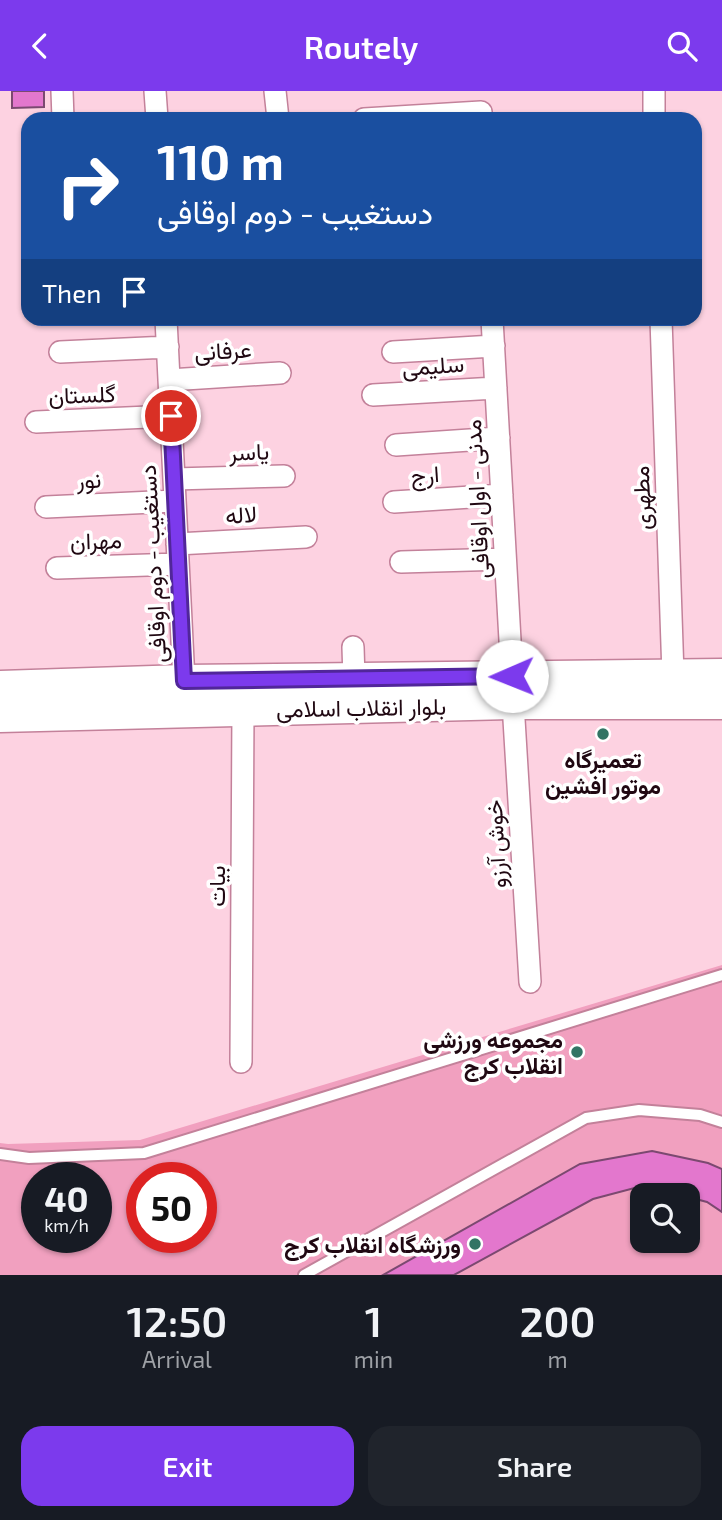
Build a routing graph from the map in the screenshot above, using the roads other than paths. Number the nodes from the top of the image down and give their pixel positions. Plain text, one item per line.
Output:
1 (62, 91) edge
2 (155, 91) edge
3 (275, 91) edge
4 (654, 91) edge
5 (481, 107) edge
6 (63, 112) edge
7 (156, 112) edge
8 (277, 112) edge
9 (432, 112) edge
10 (654, 112) edge
11 (166, 326) edge
12 (493, 326) edge
13 (661, 326) edge
14 (494, 346) junction
15 (168, 347) junction
16 (60, 352) dead end
17 (393, 352) dead end
18 (280, 373) dead end
19 (169, 380) junction
20 (496, 388) junction
21 (373, 395) dead end
22 (171, 416) junction
23 (37, 422) dead end
24 (499, 438) junction
25 (396, 445) dead end
26 (284, 476) dead end
27 (174, 479) junction
28 (502, 495) junction
29 (176, 501) junction
30 (394, 502) dead end
31 (47, 506) dead end
32 (306, 537) dead end
33 (178, 554) junction
34 (506, 559) junction
35 (401, 562) dead end
36 (57, 568) dead end
37 (353, 647) dead end
38 (673, 675) junction
39 (722, 675) edge
40 (354, 679) junction
41 (184, 681) junction
42 (0, 687) edge
43 (512, 690) junction
44 (722, 703) edge
45 (243, 710) junction
46 (0, 716) edge
47 (722, 975) edge
48 (530, 982) dead end
49 (241, 1062) dead end
50 (722, 1122) edge
51 (0, 1154) edge
52 (304, 1275) edge

1 - 6 street
2 - 7 street
3 - 8 street
4 - 10 street
5 - 9 street
11 - 15 street, دستغیب - دوم اوقافی
12 - 14 street, مدنی - اول اوقافی
13 - 38 street, مطهری
14 - 17 street
14 - 20 street, مدنی - اول اوقافی
15 - 16 street
15 - 19 street, دستغیب - دوم اوقافی
18 - 19 street, عرفانی
19 - 22 street, دستغیب - دوم اوقافی
20 - 21 street, سلیمی
20 - 24 street, مدنی - اول اوقافی
22 - 23 street, گلستان
22 - 27 street, دستغیب - دوم اوقافی
24 - 25 street
24 - 28 street, مدنی - اول اوقافی
26 - 27 street, یاسر
27 - 29 street, دستغیب - دوم اوقافی
28 - 30 street, ارج
28 - 34 street, مدنی - اول اوقافی
29 - 31 street, نور
29 - 33 street, دستغیب - دوم اوقافی
32 - 33 street, لاله
33 - 36 street, مهران
33 - 41 street, دستغیب - دوم اوقافی
34 - 35 street
34 - 43 street, مدنی - اول اوقافی
37 - 40 street
38 - 39 main road, بلوار انقلاب اسلامی
38 - 43 main road, بلوار انقلاب اسلامی
40 - 41 main road, بلوار انقلاب اسلامی
40 - 43 main road, بلوار انقلاب اسلامی
41 - 42 main road, بلوار انقلاب اسلامی
43 - 44 main road, بلوار انقلاب اسلامی
43 - 45 main road, بلوار انقلاب اسلامی
43 - 48 street, خوش آرزو
45 - 46 main road, بلوار انقلاب اسلامی
45 - 49 street, بیات
47 - 51 lane
50 - 52 lane

